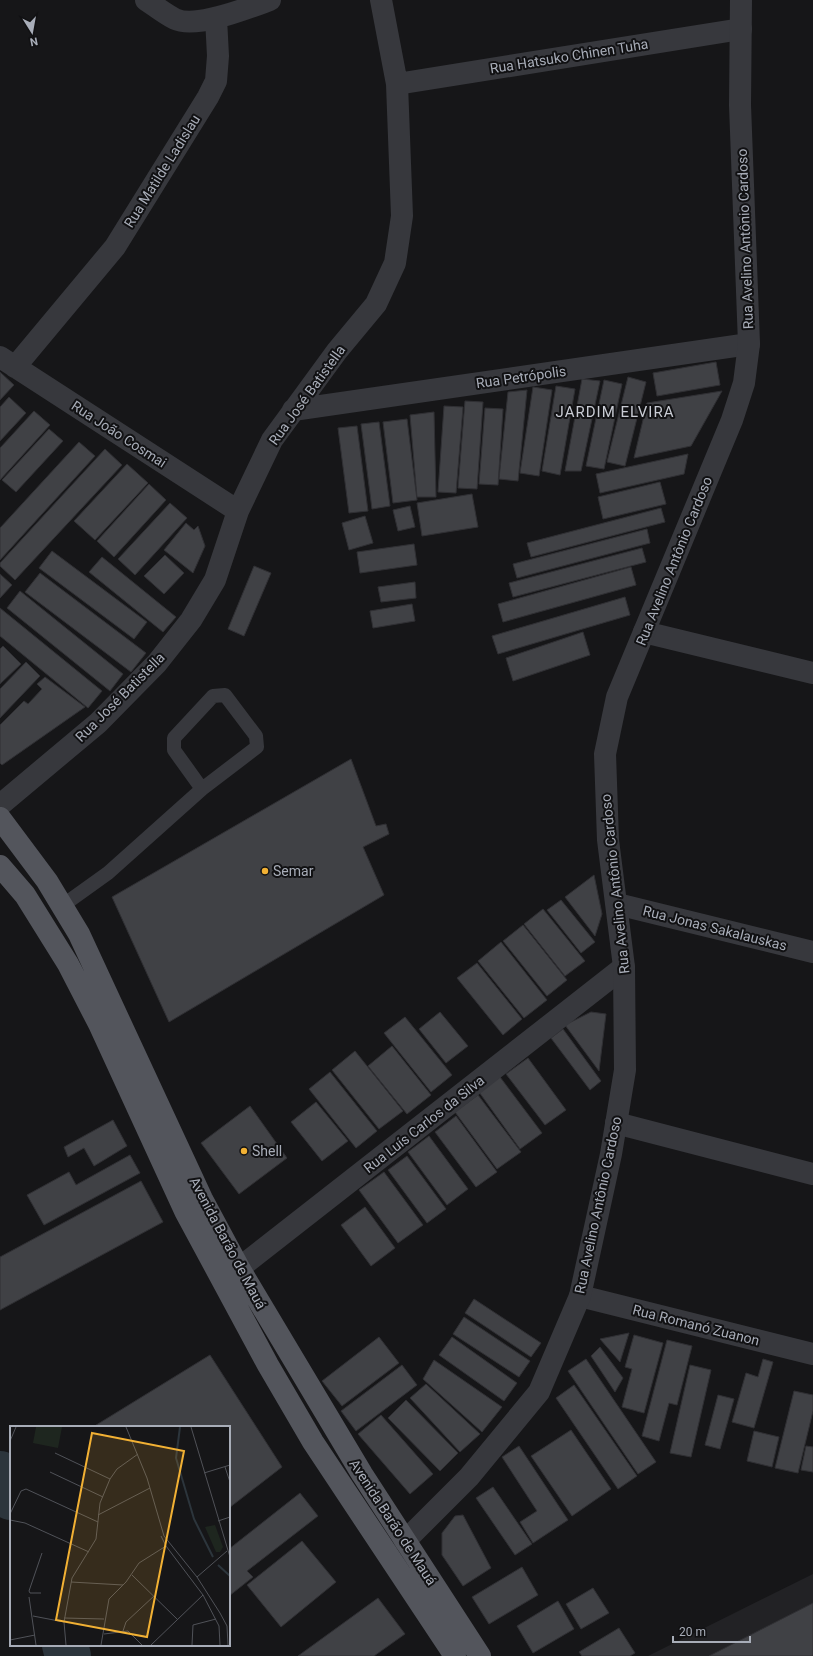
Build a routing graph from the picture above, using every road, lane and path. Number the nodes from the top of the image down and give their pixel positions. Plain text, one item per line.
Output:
1 (146, 0) edge
2 (270, 0) edge
3 (381, 0) edge
4 (741, 0) edge
5 (216, 18) junction
6 (741, 29) junction
7 (397, 84) junction
8 (749, 344) junction
9 (8, 362) edge
10 (293, 410) junction
11 (238, 511) junction
12 (644, 632) junction
13 (813, 673) edge
14 (202, 789) junction
15 (0, 805) edge
16 (0, 818) edge
17 (0, 866) edge
18 (616, 904) junction
19 (62, 906) junction
20 (813, 952) edge
21 (624, 967) junction
22 (616, 1123) junction
23 (813, 1174) edge
24 (231, 1275) junction
25 (580, 1296) junction
26 (813, 1354) edge
27 (397, 1548) junction
28 (455, 1656) edge
29 (480, 1656) edge

1 - 5 street
2 - 5 street
3 - 7 street, Rua José Batistella
4 - 6 street, Rua Avelino Antônio Cardoso
5 - 9 street, Rua Matilde Ladislau
6 - 7 street, Rua Hatsuko Chinen Tuha
6 - 8 street, Rua Avelino Antônio Cardoso
7 - 10 street, Rua José Batistella
8 - 10 street, Rua Petrópolis
8 - 12 street, Rua Avelino Antônio Cardoso
9 - 11 street, Rua João Cosmai
10 - 11 street, Rua José Batistella
11 - 15 street, Rua José Batistella
12 - 13 street
12 - 18 street, Rua Avelino Antônio Cardoso
14 - 14 lane
14 - 19 lane
16 - 19 main road, Avenida Barão de Mauá
17 - 24 main road, Avenida Barão de Mauá
18 - 20 street, Rua Jonas Sakalauskas
18 - 21 street, Rua Avelino Antônio Cardoso
19 - 24 main road, Avenida Barão de Mauá
21 - 22 street, Rua Avelino Antônio Cardoso
21 - 24 street, Rua Luís Carlos da Silva
22 - 23 street
22 - 25 street, Rua Avelino Antônio Cardoso
24 - 27 main road, Avenida Barão de Mauá
25 - 26 street, Rua Romanó Zuanon
25 - 27 street, Rua Avelino Antônio Cardoso
27 - 28 main road, Avenida Barão de Mauá
27 - 29 main road, Avenida Barão de Mauá

